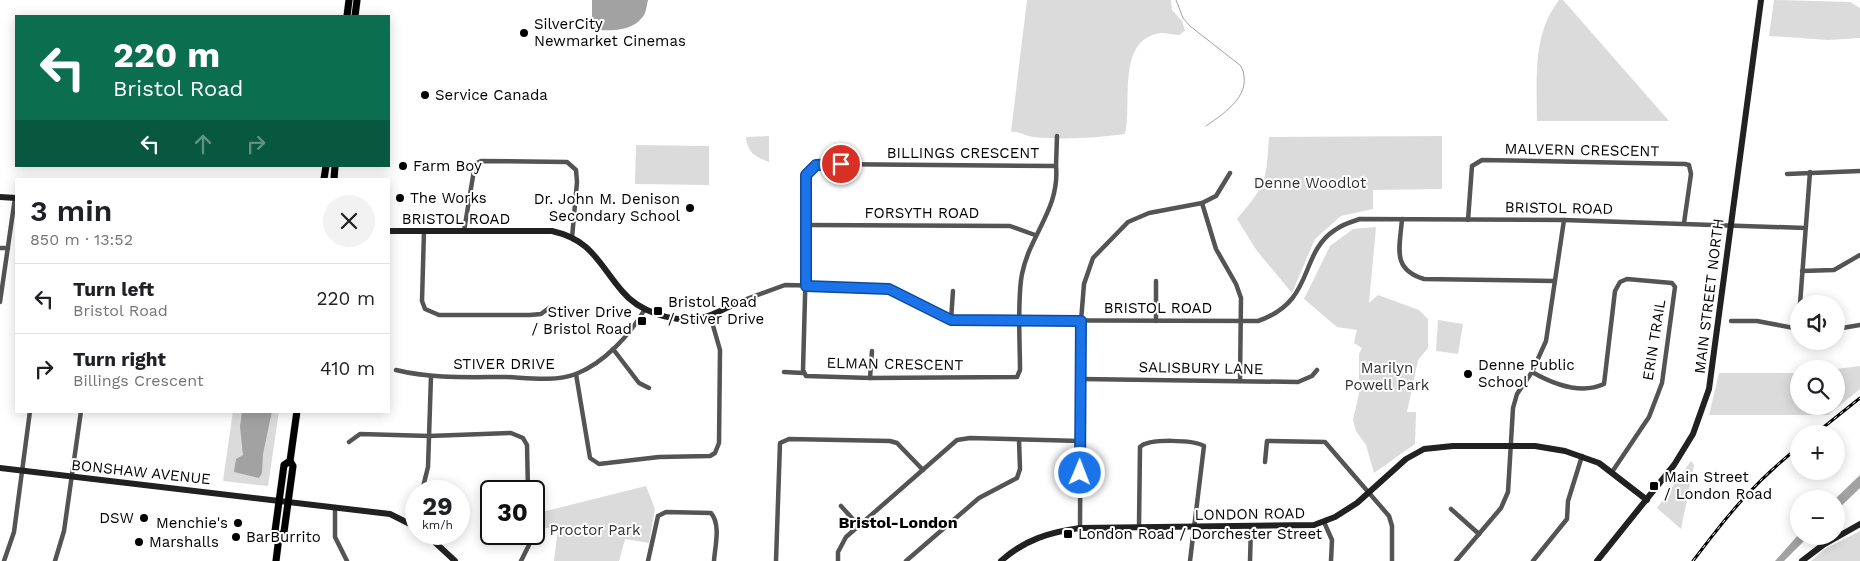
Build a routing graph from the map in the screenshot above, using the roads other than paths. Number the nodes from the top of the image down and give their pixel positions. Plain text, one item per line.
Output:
1 (349, 0) edge
2 (357, 0) edge
3 (1761, 0) edge
4 (347, 15) edge
5 (355, 15) edge
6 (1057, 136) dead end
7 (1056, 166) junction
8 (1860, 171) edge
9 (1810, 172) junction
10 (1230, 173) dead end
11 (1787, 174) dead end
12 (0, 197) edge
13 (15, 198) edge
14 (1202, 203) junction
15 (15, 204) edge
16 (1402, 220) junction
17 (1468, 220) junction
18 (1564, 220) junction
19 (1684, 223) junction
20 (807, 225) junction
21 (1730, 225) junction
22 (1806, 228) junction
23 (390, 231) edge
24 (424, 231) junction
25 (464, 231) junction
26 (1035, 235) junction
27 (572, 238) junction
28 (0, 248) edge
29 (8, 248) junction
30 (1860, 255) edge
31 (1802, 271) junction
32 (1156, 281) dead end
33 (1554, 281) junction
34 (806, 286) junction
35 (953, 291) dead end
36 (1801, 295) edge
37 (741, 301) joint
38 (0, 302) edge
39 (549, 308) dead end
40 (645, 309) junction
41 (710, 315) junction
42 (951, 320) junction
43 (1020, 321) junction
44 (1081, 321) junction
45 (1156, 321) junction
46 (1242, 321) junction
47 (1731, 321) dead end
48 (1860, 325) edge
49 (1790, 327) edge
50 (1845, 328) edge
51 (613, 349) junction
52 (872, 351) dead end
53 (396, 370) dead end
54 (1317, 370) dead end
55 (784, 372) dead end
56 (803, 372) junction
57 (1532, 372) junction
58 (576, 374) junction
59 (432, 376) junction
60 (870, 378) junction
61 (1081, 379) junction
62 (1240, 382) junction
63 (649, 388) dead end
64 (30, 413) edge
65 (81, 413) edge
66 (297, 413) edge
67 (429, 436) junction
68 (1019, 440) junction
69 (1080, 440) junction
70 (349, 442) dead end
71 (1509, 446) junction
72 (1582, 456) junction
73 (290, 461) junction
74 (1265, 462) dead end
75 (0, 468) edge
76 (923, 470) junction
77 (21, 471) junction
78 (1612, 472) junction
79 (72, 477) junction
80 (425, 480) edge
81 (528, 480) edge
82 (1368, 490) junction
83 (279, 500) junction
84 (1648, 500) junction
85 (288, 501) junction
86 (334, 506) junction
87 (841, 506) dead end
88 (1451, 509) dead end
89 (405, 520) edge
90 (1324, 522) junction
91 (1860, 524) edge
92 (859, 526) junction
93 (1139, 526) junction
94 (1194, 527) junction
95 (1251, 527) junction
96 (1080, 528) junction
97 (1479, 534) junction
98 (279, 537) junction
99 (437, 545) edge
100 (528, 545) edge
101 (453, 560) edge
102 (4, 561) edge
103 (55, 561) edge
104 (276, 561) edge
105 (347, 561) edge
106 (521, 561) edge
107 (648, 561) edge
108 (714, 561) edge
109 (776, 561) edge
110 (838, 561) edge
111 (906, 561) edge
112 (1002, 561) edge
113 (1190, 561) edge
114 (1250, 561) edge
115 (1331, 561) edge
116 (1392, 561) edge
117 (1456, 561) edge
118 (1534, 561) edge
119 (1597, 561) edge
120 (1802, 561) edge

1 - 4 main road
2 - 5 main road
3 - 21 street, MAIN STREET NORTH
6 - 7 street, BILLINGS CRESCENT
7 - 20 street, BILLINGS CRESCENT
7 - 26 street, BILLINGS CRESCENT
8 - 9 street
9 - 11 street
9 - 22 street
10 - 14 street
12 - 13 street
14 - 44 street
14 - 46 street
15 - 29 street
16 - 17 street, BRISTOL ROAD
16 - 33 street
16 - 46 street, BRISTOL ROAD
17 - 18 street, BRISTOL ROAD
17 - 19 street, MALVERN CRESCENT
18 - 19 street, BRISTOL ROAD
18 - 33 street
19 - 21 street, BRISTOL ROAD
20 - 26 street, FORSYTH ROAD
20 - 34 street, BILLINGS CRESCENT
21 - 22 street, BRISTOL ROAD
21 - 84 street, MAIN STREET NORTH
22 - 31 street
23 - 24 street, BRISTOL ROAD
24 - 25 street, BRISTOL ROAD
24 - 39 street
25 - 27 street, BRISTOL ROAD
25 - 27 street
26 - 43 street, BILLINGS CRESCENT
27 - 40 street, BRISTOL ROAD
28 - 29 street
29 - 38 street
30 - 31 street
31 - 36 street
32 - 45 street
33 - 57 street
34 - 37 street, BRISTOL ROAD
34 - 42 street, BRISTOL ROAD
34 - 56 street
35 - 42 street
37 - 41 street, BRISTOL ROAD
40 - 41 street, BRISTOL ROAD
40 - 51 street, STIVER DRIVE
41 - 58 street
42 - 43 street, BRISTOL ROAD
43 - 44 street, BRISTOL ROAD
43 - 60 street, ELMAN CRESCENT
44 - 45 street, BRISTOL ROAD
44 - 61 street
45 - 46 street, BRISTOL ROAD
46 - 62 street
47 - 49 street
48 - 50 street
51 - 58 street, STIVER DRIVE
51 - 63 street
52 - 60 street
53 - 59 street, STIVER DRIVE
54 - 62 street, SALISBURY LANE
55 - 56 street, ELMAN CRESCENT
56 - 60 street, ELMAN CRESCENT
57 - 71 street
57 - 78 street, ERIN TRAIL
58 - 59 street, STIVER DRIVE
59 - 67 street
61 - 62 street, SALISBURY LANE
61 - 69 street
64 - 77 street
65 - 79 street
66 - 73 main road
67 - 70 street
67 - 80 street
67 - 81 street
68 - 69 street
68 - 76 street
68 - 111 street
69 - 96 street
71 - 72 street, LONDON ROAD
71 - 82 street, LONDON ROAD
71 - 97 street
72 - 78 street, LONDON ROAD
72 - 118 street
73 - 83 main road
73 - 85 main road
74 - 82 street
75 - 77 street, BONSHAW AVENUE
76 - 92 street
76 - 109 street
77 - 79 street, BONSHAW AVENUE
77 - 102 street
78 - 84 street, LONDON ROAD
79 - 83 street, BONSHAW AVENUE
79 - 103 street
82 - 90 street, LONDON ROAD
82 - 116 street
83 - 85 street
83 - 98 main road
84 - 119 street, MAIN STREET NORTH
85 - 86 street
85 - 98 main road
86 - 89 street
86 - 105 street
87 - 92 street
88 - 97 street
90 - 95 street, LONDON ROAD
90 - 115 street
91 - 120 street
92 - 110 street
93 - 94 street, LONDON ROAD
93 - 94 street
93 - 96 street, LONDON ROAD
94 - 95 street, LONDON ROAD
94 - 113 street
95 - 114 street
96 - 112 street, LONDON ROAD
97 - 117 street
98 - 104 main road
99 - 101 street
100 - 106 street
107 - 108 street

